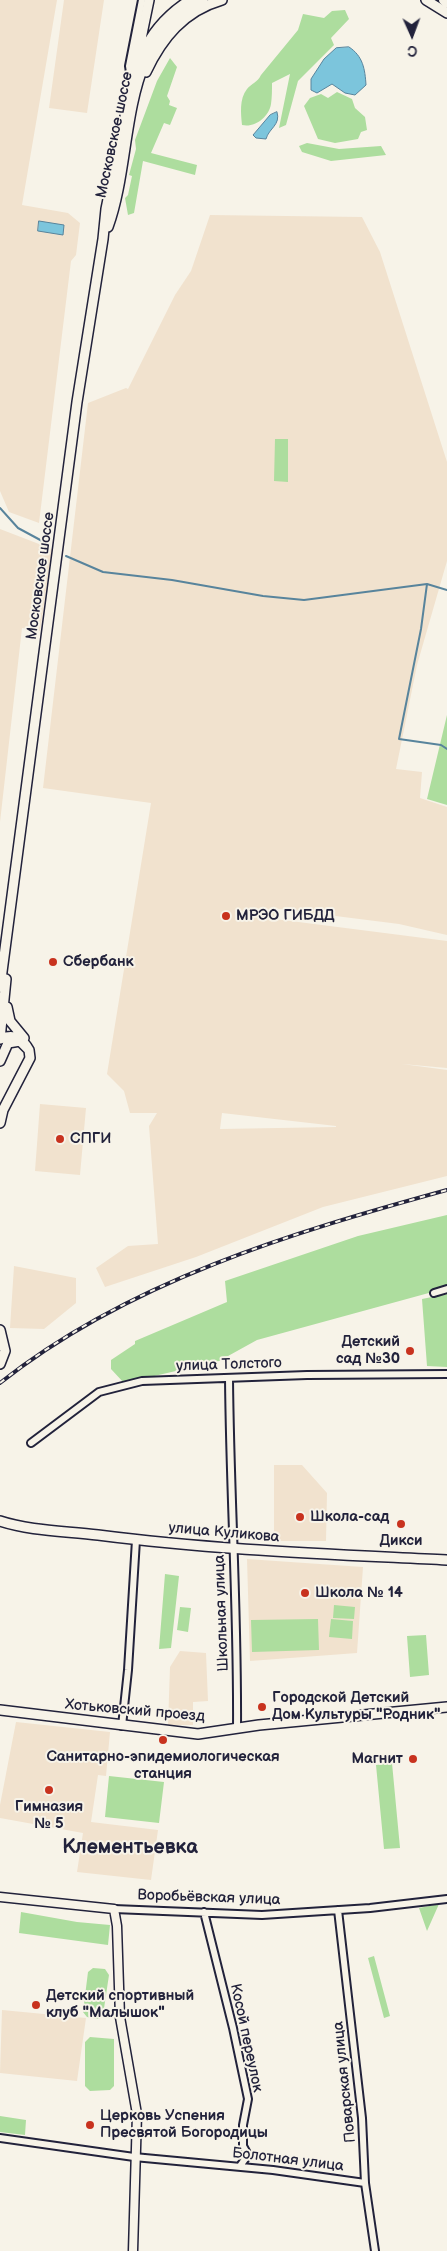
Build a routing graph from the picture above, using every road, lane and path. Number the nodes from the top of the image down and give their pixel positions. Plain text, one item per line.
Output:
1 (142, 0) edge
2 (149, 0) edge
3 (190, 0) edge
4 (203, 0) edge
5 (222, 0) edge
6 (426, 0) edge
7 (444, 0) edge
8 (447, 3) edge
9 (447, 13) edge
10 (131, 81) junction
11 (135, 92) junction
12 (127, 140) junction
13 (103, 239) junction
14 (2, 988) edge
15 (0, 1039) edge
16 (30, 1050) junction
17 (0, 1061) edge
18 (0, 1123) edge
19 (447, 1289) edge
20 (434, 1292) dead end
21 (0, 1330) edge
22 (0, 1364) edge
23 (447, 1374) edge
24 (229, 1378) junction
25 (31, 1443) dead end
26 (0, 1521) edge
27 (140, 1540) junction
28 (232, 1548) junction
29 (447, 1560) edge
30 (447, 1707) edge
31 (0, 1710) edge
32 (122, 1726) junction
33 (237, 1728) junction
34 (0, 1897) edge
35 (447, 1899) edge
36 (114, 1909) junction
37 (338, 1910) junction
38 (204, 1912) junction
39 (0, 2138) edge
40 (134, 2157) junction
41 (240, 2166) junction
42 (365, 2183) junction
43 (133, 2251) edge
44 (375, 2251) edge

1 - 10 street
2 - 10 main road
3 - 10 main road
4 - 11 main road, Московское шоссе
5 - 12 main road
6 - 9 main road
7 - 8 main road
10 - 11 street
10 - 13 main road, Московское шоссе
11 - 12 main road, Московское шоссе
12 - 13 main road, Московское шоссе
13 - 14 main road, Московское шоссе
14 - 15 main road, Московское шоссе
14 - 16 main road
15 - 16 main road
16 - 17 main road
16 - 18 main road
19 - 20 street
21 - 22 main road
23 - 24 street, улица Толстого
24 - 25 street, улица Толстого
24 - 28 street, Школьная улица
26 - 27 main road, улица Куликова
27 - 28 main road, улица Куликова
27 - 32 street
28 - 29 main road, улица Куликова
28 - 33 street, Школьная улица
30 - 33 main road, Хотьковский проезд
31 - 32 main road, Хотьковский проезд
32 - 33 main road, Хотьковский проезд
34 - 36 street, Воробьёвская улица
35 - 37 street, Воробьёвская улица
36 - 38 street, Воробьёвская улица
36 - 40 street
37 - 38 street, Воробьёвская улица
37 - 42 street, Поварская улица
38 - 41 street, Косой переулок
39 - 40 street, Болотная улица
40 - 41 street, Болотная улица
40 - 43 street
41 - 42 street, Болотная улица
42 - 44 street, Поварская улица

